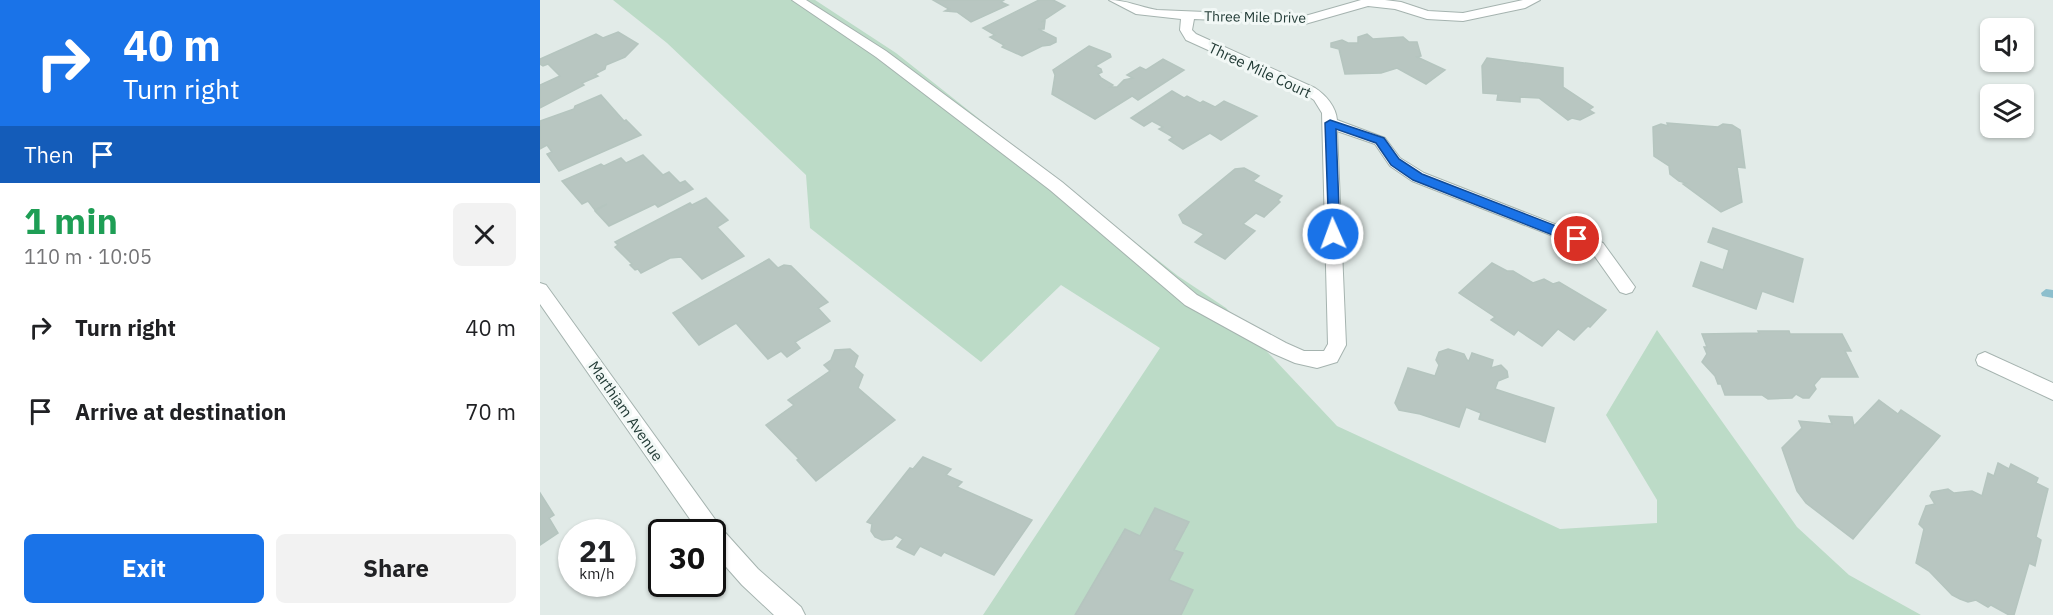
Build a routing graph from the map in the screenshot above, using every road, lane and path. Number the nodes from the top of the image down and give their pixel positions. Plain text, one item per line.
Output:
1 (798, 0) edge
2 (1116, 0) edge
3 (1534, 0) edge
4 (1188, 15) junction
5 (1330, 123) junction
6 (1626, 287) dead end
7 (540, 290) edge
8 (1985, 360) dead end
9 (2053, 392) edge
10 (702, 519) edge
11 (726, 551) edge
12 (793, 615) edge

1 - 5 street, Three Mile Court
2 - 4 street, Three Mile Drive
3 - 4 street, Three Mile Drive
4 - 5 street, Three Mile Court
5 - 6 street
7 - 10 street, Marthiam Avenue
8 - 9 street
11 - 12 street, Marthiam Avenue

